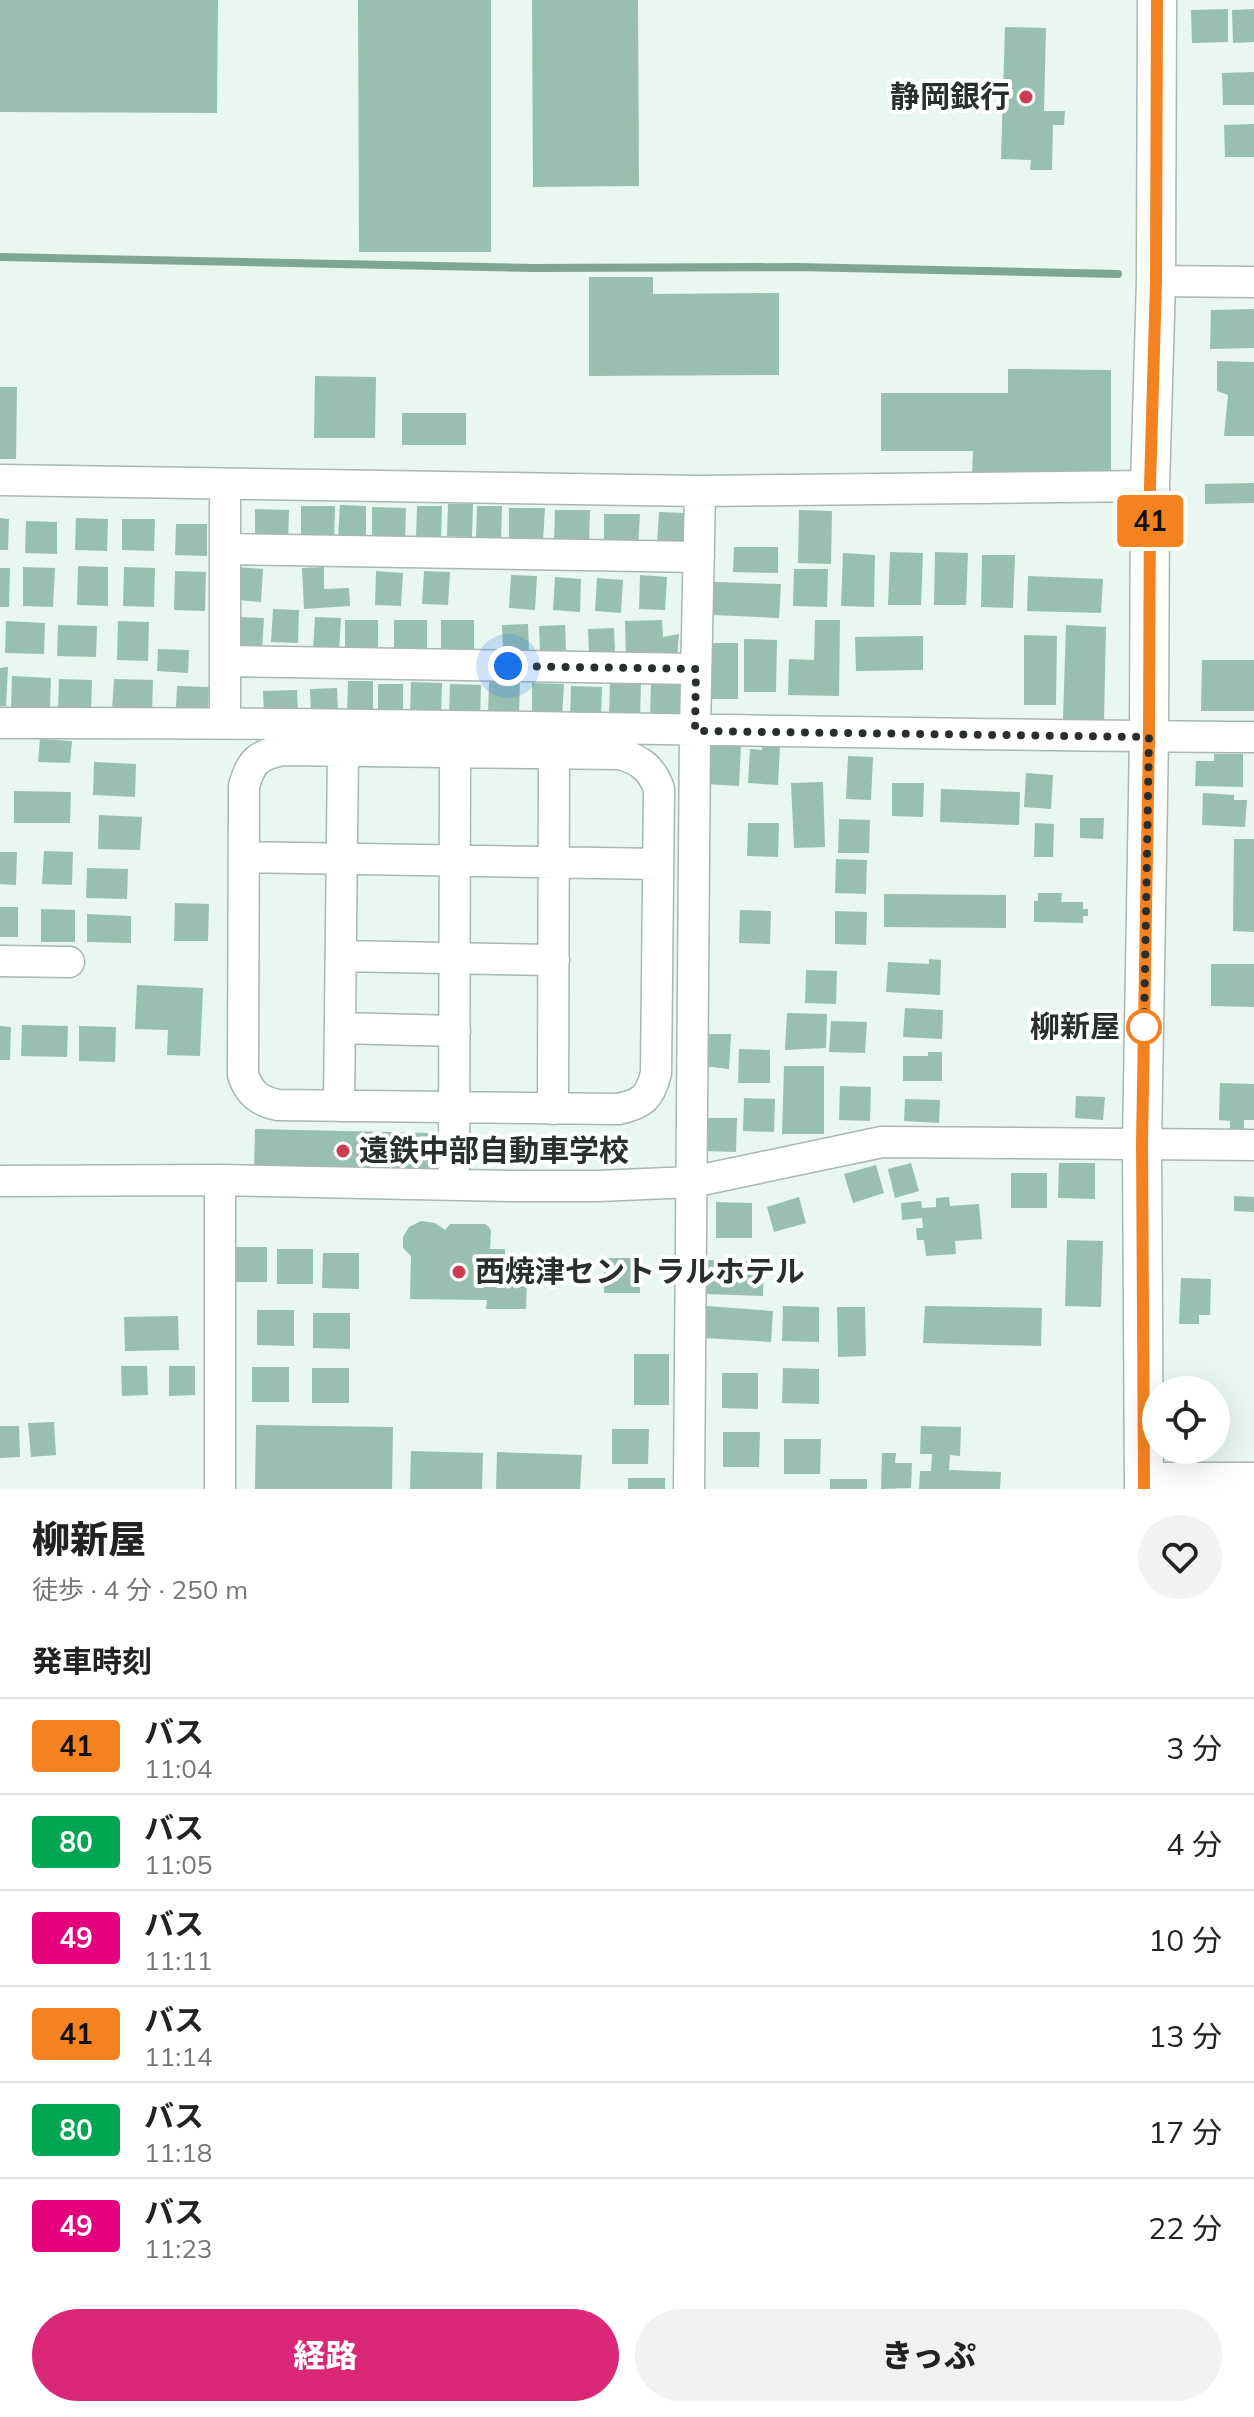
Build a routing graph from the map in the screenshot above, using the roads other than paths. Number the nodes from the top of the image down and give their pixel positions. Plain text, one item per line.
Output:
1 (1157, 0) edge
2 (1156, 281) junction
3 (1254, 282) edge
4 (0, 480) edge
5 (225, 484) junction
6 (1150, 486) junction
7 (700, 491) junction
8 (225, 549) junction
9 (699, 557) junction
10 (225, 661) junction
11 (696, 669) junction
12 (225, 722) junction
13 (0, 723) edge
14 (695, 731) junction
15 (1149, 737) junction
16 (1254, 737) edge
17 (343, 750) junction
18 (455, 752) junction
19 (554, 753) junction
20 (244, 857) junction
21 (341, 859) junction
22 (455, 861) junction
23 (554, 862) junction
24 (658, 864) junction
25 (341, 956) junction
26 (455, 958) junction
27 (554, 960) junction
28 (0, 961) edge
29 (69, 962) dead end
30 (340, 1028) junction
31 (455, 1031) junction
32 (339, 1106) junction
33 (455, 1108) junction
34 (553, 1109) junction
35 (1142, 1143) junction
36 (1254, 1145) edge
37 (220, 1180) junction
38 (0, 1181) edge
39 (692, 1182) junction
40 (454, 1185) junction
41 (1254, 1478) edge
42 (1144, 1483) edge
43 (220, 1489) edge
44 (689, 1489) edge

1 - 2 main road
2 - 3 street
2 - 6 main road
4 - 5 street
5 - 7 street
5 - 8 street
6 - 7 street
6 - 15 main road
7 - 9 street
8 - 9 street
8 - 10 street
9 - 11 street
10 - 11 street
10 - 12 street
11 - 14 street
12 - 13 street
12 - 14 street
14 - 15 street
14 - 39 street
15 - 16 street
15 - 35 main road
17 - 18 street
17 - 20 street
17 - 21 street
18 - 19 street
18 - 22 street
19 - 23 street
19 - 24 street
20 - 21 street
20 - 32 street
21 - 22 street
21 - 25 street
22 - 23 street
22 - 26 street
23 - 24 street
23 - 27 street
24 - 34 street
25 - 26 street
25 - 30 street
26 - 27 street
26 - 31 street
27 - 34 street
28 - 29 street
30 - 31 street
30 - 32 street
31 - 33 street
32 - 33 street
33 - 34 street
33 - 40 street
35 - 36 street
35 - 39 street
35 - 42 main road
37 - 38 street
37 - 40 street
37 - 43 street
39 - 40 street
39 - 44 street
41 - 42 street

